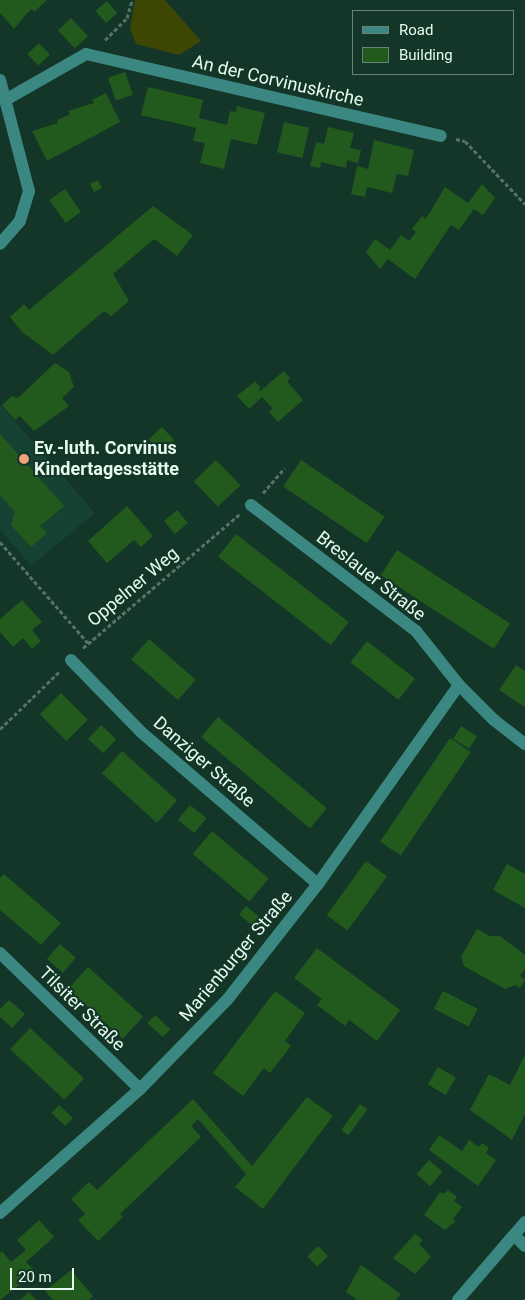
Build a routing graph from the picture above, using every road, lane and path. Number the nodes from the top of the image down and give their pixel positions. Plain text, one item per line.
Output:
1 (132, 0) edge
2 (86, 54) junction
3 (0, 80) edge
4 (7, 99) junction
5 (440, 136) joint
6 (525, 204) edge
7 (0, 244) edge
8 (285, 468) dead end
9 (251, 505) junction
10 (0, 542) edge
11 (88, 643) junction
12 (72, 660) junction
13 (459, 685) junction
14 (0, 728) edge
15 (525, 744) edge
16 (318, 884) junction
17 (0, 953) edge
18 (140, 1089) junction
19 (0, 1213) edge
20 (525, 1222) edge
21 (515, 1236) junction
22 (525, 1246) edge
23 (458, 1300) edge

1 - 2 path
2 - 4 street
2 - 5 street, An der Corvinuskirche
3 - 4 street
4 - 7 street
5 - 6 path
8 - 9 path, Oppelner Weg
9 - 11 path, Oppelner Weg
9 - 13 street, Breslauer Straße
10 - 11 path
11 - 12 path, Oppelner Weg
12 - 14 path, Oppelner Weg
12 - 16 street, Danziger Straße
13 - 15 street, Breslauer Straße
13 - 16 street, Marienburger Straße
16 - 18 street, Marienburger Straße
17 - 18 street, Tilsiter Straße
18 - 19 street, Marienburger Straße
20 - 21 street
21 - 22 street
21 - 23 street

